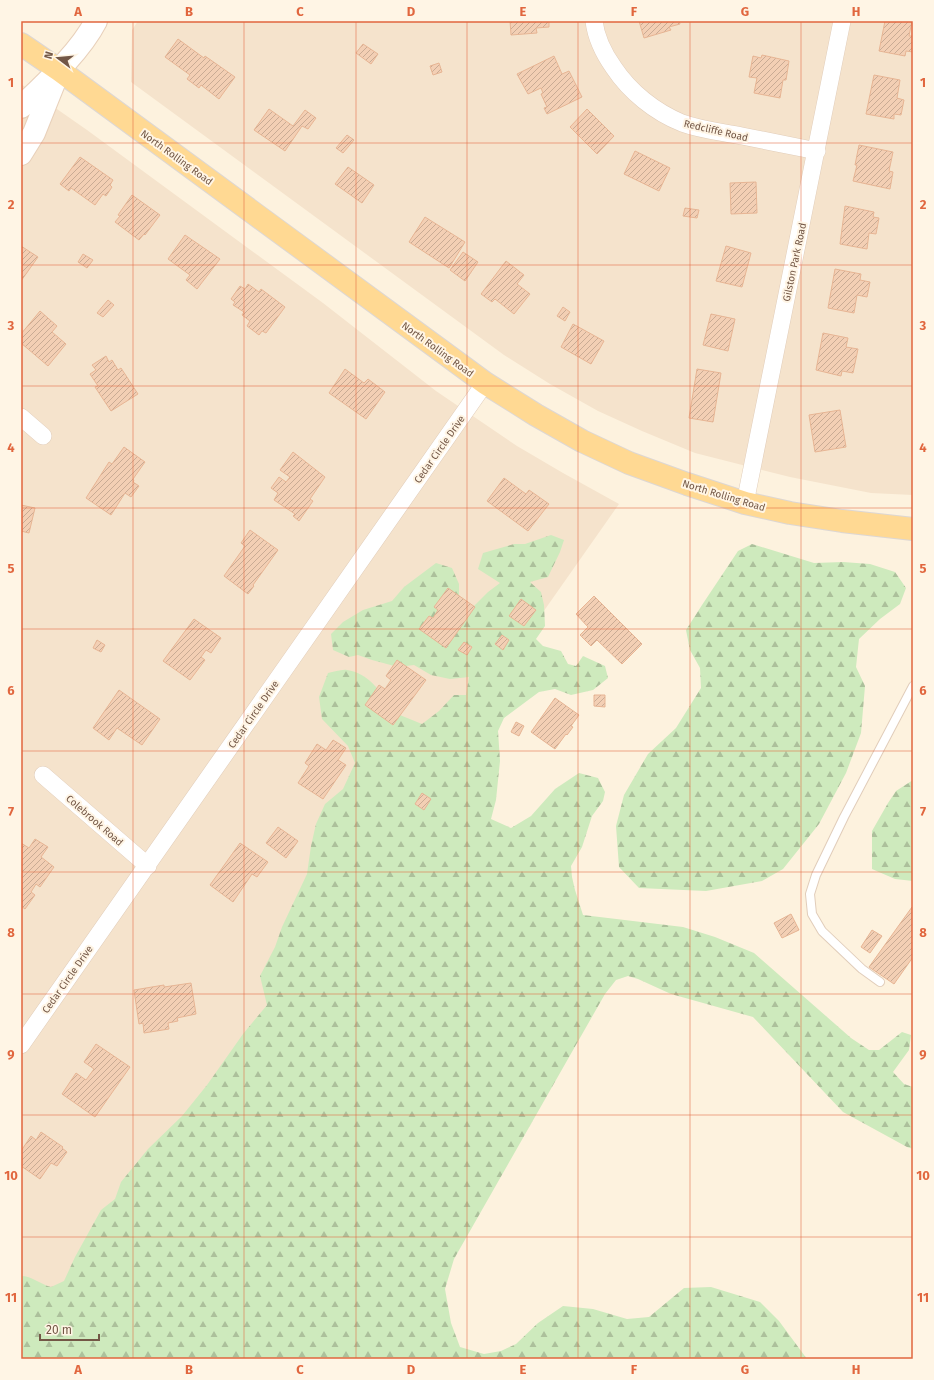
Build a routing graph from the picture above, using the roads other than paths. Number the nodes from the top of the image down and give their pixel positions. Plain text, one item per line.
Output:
1 (96, 21) edge
2 (594, 21) edge
3 (842, 21) edge
4 (21, 44) edge
5 (59, 70) junction
6 (21, 107) edge
7 (817, 151) junction
8 (21, 154) edge
9 (485, 383) junction
10 (21, 417) edge
11 (43, 436) dead end
12 (745, 503) junction
13 (913, 528) edge
14 (913, 686) edge
15 (43, 775) dead end
16 (148, 866) junction
17 (880, 982) dead end
18 (21, 1044) edge

1 - 5 street
2 - 7 street, Redcliffe Road
3 - 7 street, Gilston Park Road
4 - 5 main road, North Rolling Road
5 - 6 street
5 - 8 street
5 - 9 main road, North Rolling Road
7 - 12 street, Gilston Park Road
9 - 12 main road, North Rolling Road
9 - 16 street, Cedar Circle Drive
10 - 11 street
12 - 13 main road, North Rolling Road
14 - 17 lane
15 - 16 street, Colebrook Road
16 - 18 street, Cedar Circle Drive

